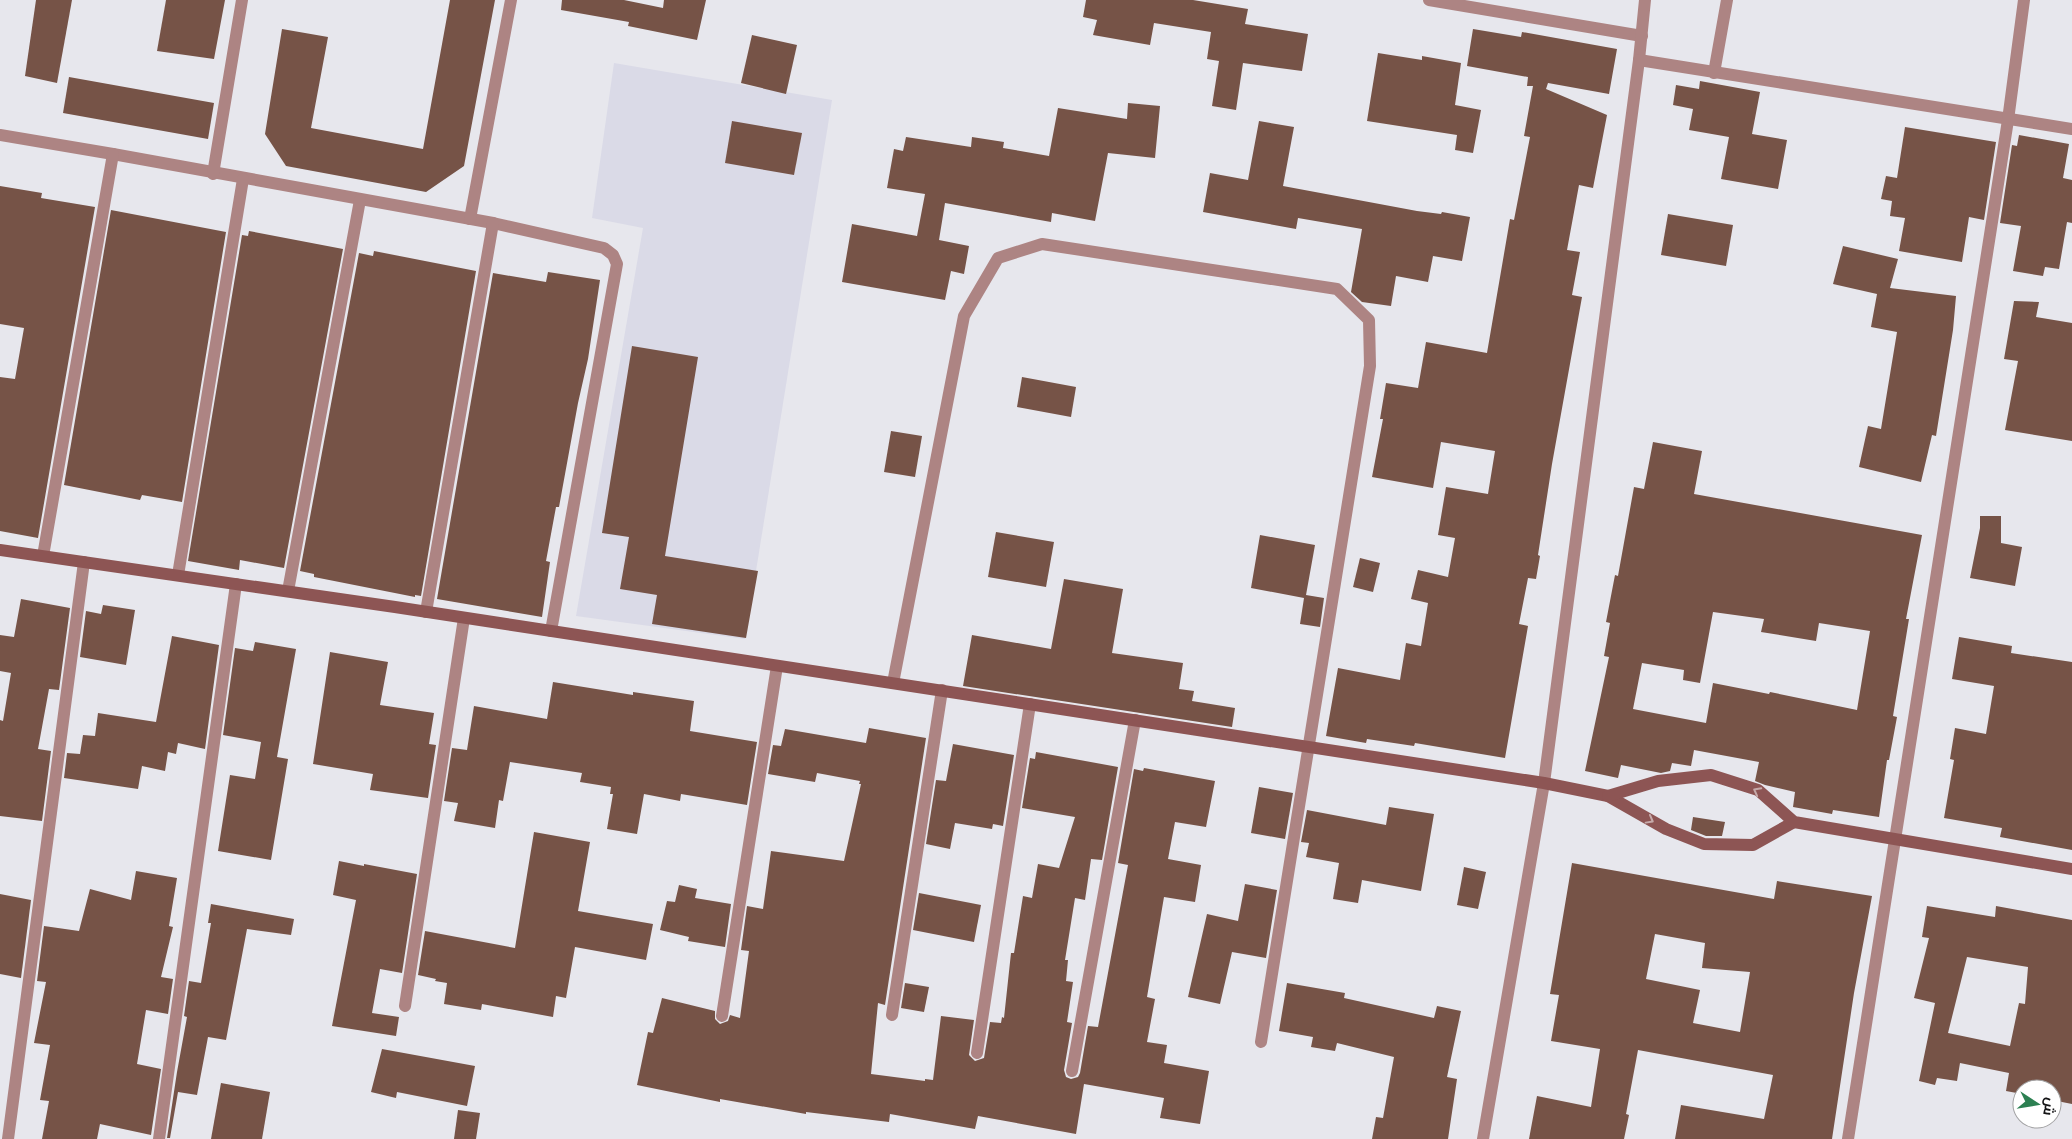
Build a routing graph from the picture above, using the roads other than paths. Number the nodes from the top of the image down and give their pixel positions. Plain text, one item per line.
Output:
1 (242, 0) edge
2 (511, 0) edge
3 (1429, 0) edge
4 (1645, 0) edge
5 (1727, 0) edge
6 (2024, 0) edge
7 (1642, 36) junction
8 (1639, 60) junction
9 (1714, 72) junction
10 (2008, 120) junction
11 (2072, 129) edge
12 (0, 135) edge
13 (113, 154) junction
14 (213, 174) junction
15 (244, 179) junction
16 (360, 200) junction
17 (470, 219) junction
18 (494, 223) junction
19 (0, 550) edge
20 (43, 556) junction
21 (84, 562) junction
22 (178, 575) junction
23 (236, 584) junction
24 (288, 591) junction
25 (426, 612) junction
26 (464, 618) junction
27 (551, 631) junction
28 (777, 666) junction
29 (893, 683) junction
30 (942, 690) junction
31 (1030, 704) junction
32 (1135, 720) junction
33 (1309, 747) junction
34 (1544, 783) junction
35 (1608, 796) junction
36 (1794, 822) junction
37 (1896, 838) junction
38 (2072, 869) edge
39 (405, 1006) dead end
40 (892, 1015) dead end
41 (722, 1016) dead end
42 (1262, 1042) dead end
43 (977, 1052) dead end
44 (1072, 1071) dead end
45 (8, 1139) edge
46 (159, 1139) edge
47 (1483, 1139) edge
48 (1848, 1139) edge

1 - 14 street
2 - 17 street
3 - 7 street
4 - 7 street
5 - 9 street
6 - 10 street
7 - 8 street
8 - 9 street
8 - 34 street
9 - 10 street
10 - 11 street
10 - 37 street
12 - 13 street
13 - 14 street
13 - 20 street
14 - 15 street
15 - 16 street
15 - 22 street
16 - 17 street
16 - 24 street
17 - 18 street
18 - 25 street
18 - 27 street
19 - 20 street
20 - 21 street
21 - 22 street
21 - 45 street
22 - 23 street
23 - 24 street
23 - 46 street
24 - 25 street
25 - 26 street
26 - 27 street
26 - 39 street
27 - 28 street
28 - 29 street
28 - 41 street
29 - 30 street
29 - 33 street
30 - 31 street
30 - 40 street
31 - 32 street
31 - 43 street
32 - 33 street
32 - 44 street
33 - 34 street
33 - 42 street
34 - 35 street
34 - 47 street
36 -> 35 street
35 -> 36 street
36 - 37 street
37 - 38 street
37 - 48 street

